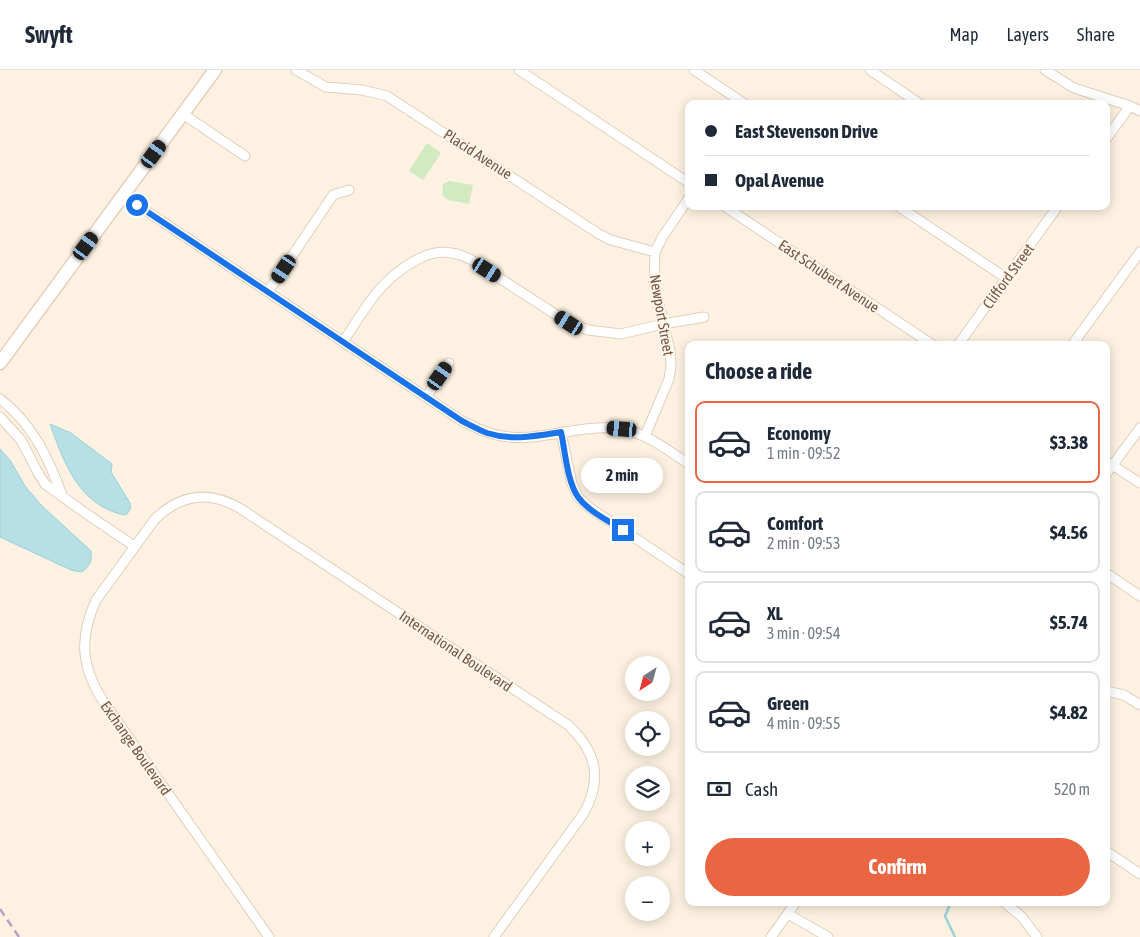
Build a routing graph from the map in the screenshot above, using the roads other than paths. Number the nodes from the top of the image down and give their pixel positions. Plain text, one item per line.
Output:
1 (215, 70) edge
2 (296, 70) edge
3 (519, 70) edge
4 (694, 70) edge
5 (870, 70) edge
6 (1051, 72) edge
7 (739, 100) edge
8 (914, 100) edge
9 (1130, 106) junction
10 (1140, 111) edge
11 (183, 114) junction
12 (1110, 134) edge
13 (245, 156) dead end
14 (685, 179) edge
15 (349, 190) dead end
16 (124, 194) junction
17 (685, 204) edge
18 (730, 210) edge
19 (904, 210) edge
20 (1055, 210) edge
21 (655, 252) junction
22 (1140, 252) edge
23 (1006, 278) junction
24 (268, 292) junction
25 (704, 317) dead end
26 (663, 324) junction
27 (927, 341) edge
28 (961, 341) edge
29 (1075, 341) edge
30 (343, 342) junction
31 (0, 363) edge
32 (449, 363) dead end
33 (426, 397) junction
34 (0, 399) edge
35 (0, 417) edge
36 (1140, 428) edge
37 (561, 432) junction
38 (645, 436) junction
39 (685, 461) edge
40 (1110, 463) edge
41 (1140, 483) edge
42 (62, 496) junction
43 (134, 546) junction
44 (685, 571) edge
45 (1110, 576) edge
46 (1140, 596) edge
47 (1110, 692) edge
48 (1140, 705) edge
49 (1110, 854) edge
50 (1140, 874) edge
51 (793, 906) edge
52 (1009, 906) edge
53 (788, 914) junction
54 (269, 937) edge
55 (494, 937) edge
56 (771, 937) edge
57 (828, 937) edge
58 (1037, 937) edge

1 - 11 main road
2 - 21 street, Placid Avenue
3 - 14 street
4 - 7 street
5 - 8 street
6 - 9 street
9 - 10 street
9 - 12 street
11 - 13 street
11 - 16 main road
15 - 24 street
16 - 24 street
16 - 31 main road
17 - 21 street, Newport Street
18 - 27 street, East Schubert Avenue
19 - 23 street
20 - 23 street, Clifford Street
21 - 26 street, Newport Street
22 - 29 street
23 - 28 street, Clifford Street
24 - 30 street
25 - 26 street
26 - 30 street
26 - 38 street, Newport Street
30 - 33 street
32 - 33 street
33 - 37 street
34 - 42 street
35 - 42 street
36 - 40 street
37 - 38 street
37 - 44 street
38 - 39 street
40 - 41 street
42 - 43 street
43 - 54 street, Exchange Boulevard
43 - 55 street, International Boulevard
45 - 46 street
47 - 48 street
49 - 50 street
51 - 53 street
52 - 58 street
53 - 56 street
53 - 57 street

